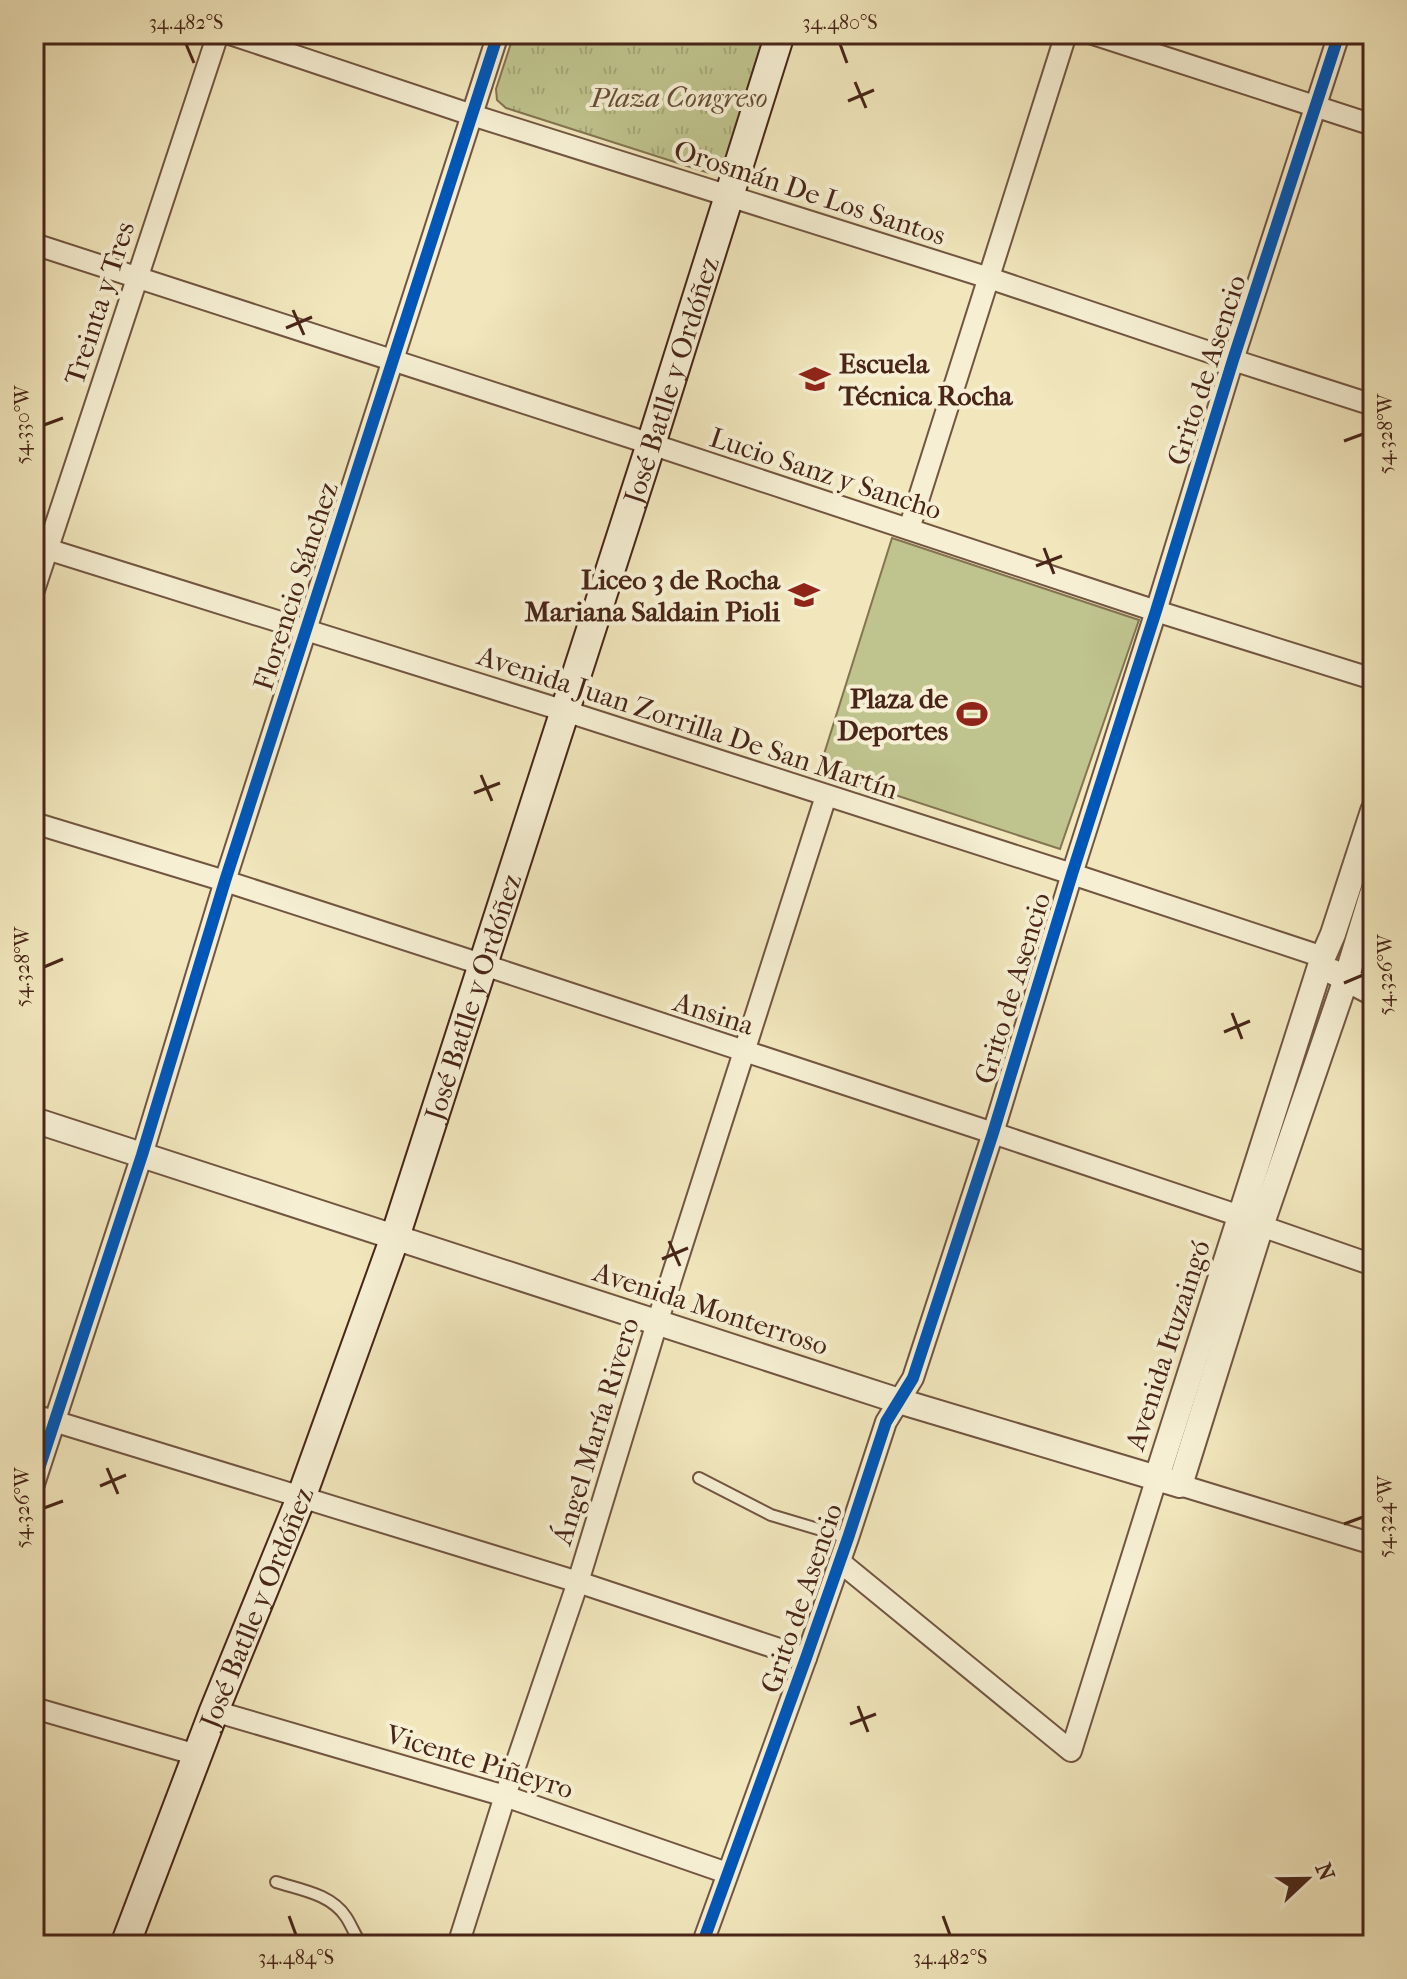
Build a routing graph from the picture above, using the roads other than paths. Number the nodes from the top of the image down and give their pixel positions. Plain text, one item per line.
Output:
1 (218, 34) edge
2 (230, 34) edge
3 (498, 34) edge
4 (780, 34) edge
5 (1066, 34) edge
6 (1093, 34) edge
7 (1339, 34) edge
8 (1317, 106) junction
9 (472, 115) junction
10 (1373, 125) edge
11 (729, 195) junction
12 (34, 244) edge
13 (137, 278) junction
14 (989, 278) junction
15 (1233, 360) junction
16 (394, 361) junction
17 (1373, 405) edge
18 (651, 444) junction
19 (909, 529) junction
20 (40, 547) edge
21 (34, 590) edge
22 (1156, 611) junction
23 (305, 631) junction
24 (1373, 679) edge
25 (565, 711) junction
26 (826, 796) junction
27 (1373, 811) edge
28 (34, 823) edge
29 (1072, 874) junction
30 (225, 881) junction
31 (1373, 891) edge
32 (1333, 934) junction
33 (1358, 941) junction
34 (1323, 957) junction
35 (484, 965) junction
36 (1373, 965) edge
37 (1346, 979) junction
38 (1373, 993) edge
39 (743, 1052) junction
40 (34, 1120) edge
41 (993, 1133) junction
42 (142, 1155) junction
43 (1250, 1221) junction
44 (395, 1237) junction
45 (1373, 1265) edge
46 (657, 1323) junction
47 (899, 1401) junction
48 (44, 1418) edge
49 (699, 1478) dead end
50 (1168, 1481) junction
51 (34, 1484) edge
52 (301, 1498) junction
53 (848, 1538) junction
54 (1373, 1544) edge
55 (840, 1562) junction
56 (578, 1582) junction
57 (806, 1658) junction
58 (34, 1708) edge
59 (214, 1711) junction
60 (197, 1755) junction
61 (505, 1796) junction
62 (727, 1873) junction
63 (276, 1882) dead end
64 (125, 1945) edge
65 (362, 1945) edge
66 (458, 1945) edge
67 (702, 1945) edge

1 - 13 street, Treinta y Tres
2 - 9 street, Orosmán De Los Santos
3 - 9 street, Florencio Sánchez
4 - 11 main road, José Batlle y Ordóñez
5 - 14 street
6 - 8 street
7 - 8 street, Grito de Asencio
8 - 10 street
8 - 15 street, Grito de Asencio
9 - 11 street, Orosmán De Los Santos
9 - 16 street, Florencio Sánchez
11 - 14 street, Orosmán De Los Santos
11 - 18 main road, José Batlle y Ordóñez
12 - 13 street, Lucio Sanz y Sancho
13 - 16 street, Lucio Sanz y Sancho
13 - 20 street, Treinta y Tres
14 - 15 street, Orosmán De Los Santos
14 - 19 street
15 - 17 street, Orosmán De Los Santos
15 - 22 street, Grito de Asencio
16 - 18 street, Lucio Sanz y Sancho
16 - 23 street, Florencio Sánchez
18 - 19 street, Lucio Sanz y Sancho
18 - 25 main road, José Batlle y Ordóñez
19 - 22 street, Lucio Sanz y Sancho
20 - 21 street, Treinta y Tres
20 - 23 street, Avenida Juan Zorrilla De San Martín
22 - 24 street, Lucio Sanz y Sancho
22 - 29 street, Grito de Asencio
23 - 25 street, Avenida Juan Zorrilla De San Martín
23 - 30 street, Florencio Sánchez
25 - 26 street, Avenida Juan Zorrilla De San Martín
25 - 35 main road, José Batlle y Ordóñez
26 - 29 street, Avenida Juan Zorrilla De San Martín
26 - 39 street, Ángel María Rivero
27 - 32 street, Avenida Ituzaingó
28 - 30 street, Ansina
29 - 34 street, Avenida Juan Zorrilla De San Martín
29 - 41 street, Grito de Asencio
30 - 35 street, Ansina
30 - 42 street, Florencio Sánchez
31 - 33 street, Avenida Ituzaingó
32 - 33 street
32 - 34 street, Avenida Ituzaingó
33 - 36 street
33 - 37 street, Avenida Ituzaingó
34 - 37 street
34 - 43 street, Avenida Ituzaingó
35 - 39 street, Ansina
35 - 44 main road, José Batlle y Ordóñez
37 - 38 street
37 - 43 street, Avenida Ituzaingó
39 - 41 street, Ansina
39 - 46 street, Ángel María Rivero
40 - 42 street, Avenida Monterroso
41 - 43 street, Ansina
41 - 47 street, Grito de Asencio
42 - 44 street, Avenida Monterroso
42 - 48 street, Florencio Sánchez
43 - 45 street, Ansina
43 - 50 street, Avenida Ituzaingó
44 - 46 street, Avenida Monterroso
44 - 52 main road, José Batlle y Ordóñez
46 - 47 street, Avenida Monterroso
46 - 56 street, Ángel María Rivero
47 - 50 street, Avenida Monterroso
47 - 53 street, Grito de Asencio
48 - 51 street, Florencio Sánchez
48 - 52 street
49 - 53 lane
50 - 54 street, Avenida Monterroso
50 - 55 street, Avenida Ituzaingó
52 - 56 street
52 - 59 main road, José Batlle y Ordóñez
53 - 55 street, Grito de Asencio
55 - 57 street, Grito de Asencio
56 - 57 street
56 - 61 street, Ángel María Rivero
57 - 62 street, Grito de Asencio
58 - 60 street
59 - 60 main road, José Batlle y Ordóñez
59 - 61 street, Vicente Piñeyro
60 - 64 main road, José Batlle y Ordóñez
61 - 62 street, Vicente Piñeyro
61 - 66 street, Ángel María Rivero
62 - 67 street, Grito de Asencio
63 - 65 lane

